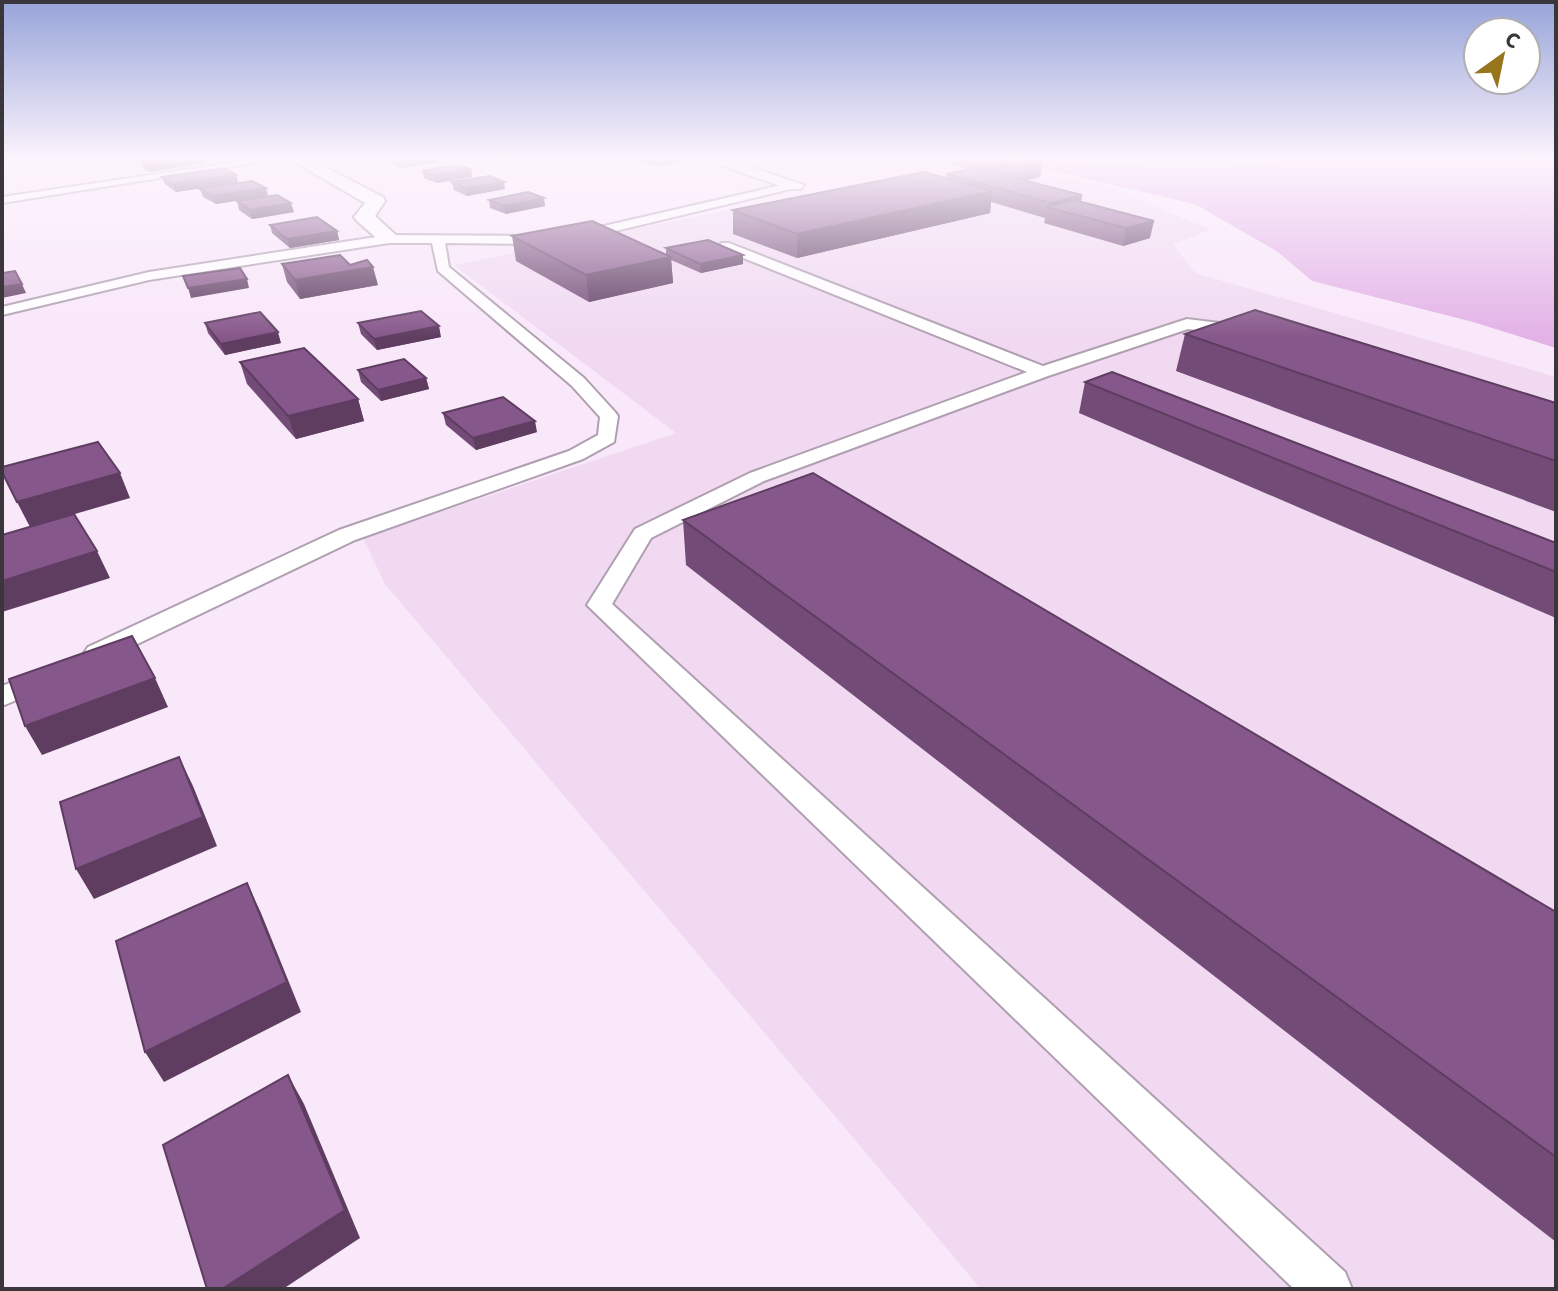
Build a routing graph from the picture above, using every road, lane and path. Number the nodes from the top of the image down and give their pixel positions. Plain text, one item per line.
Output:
1 (365, 218) edge
2 (653, 218) edge
3 (389, 239) junction
4 (438, 239) junction
5 (725, 246) edge
6 (2, 311) edge
7 (1263, 337) edge
8 (1042, 372) junction
9 (2, 697) edge
10 (1328, 1289) edge

1 - 3 street
2 - 4 lane
3 - 4 lane
3 - 6 lane
4 - 9 lane
5 - 8 lane
7 - 8 lane
8 - 10 lane

